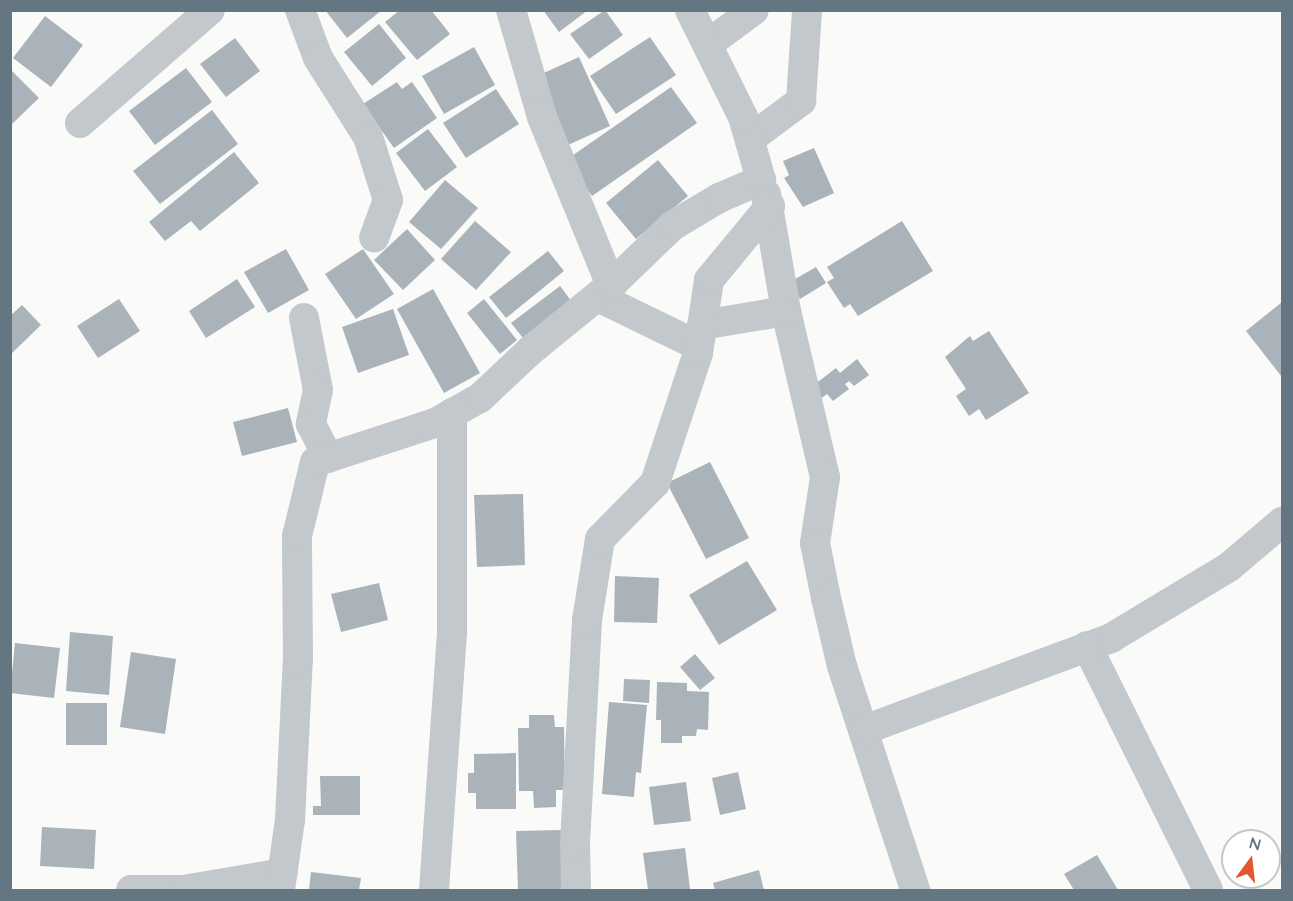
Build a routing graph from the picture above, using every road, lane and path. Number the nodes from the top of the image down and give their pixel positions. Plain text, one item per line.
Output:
1 (210, 10) edge
2 (300, 10) edge
3 (511, 10) edge
4 (690, 10) edge
5 (754, 10) edge
6 (807, 10) edge
7 (708, 44) junction
8 (80, 123) dead end
9 (750, 139) junction
10 (766, 193) junction
11 (374, 238) dead end
12 (604, 291) junction
13 (786, 311) junction
14 (304, 318) dead end
15 (701, 335) junction
16 (452, 413) junction
17 (328, 458) junction
18 (1282, 522) edge
19 (1087, 646) junction
20 (864, 730) junction
21 (282, 882) edge
22 (131, 891) edge
23 (434, 891) edge
24 (576, 891) edge
25 (915, 891) edge
26 (1208, 891) edge

1 - 8 street
2 - 11 street
3 - 12 street
4 - 7 street
5 - 7 street
6 - 9 street
7 - 9 street
9 - 10 street
10 - 12 street
10 - 13 street
10 - 15 street
12 - 15 street
12 - 16 street
13 - 15 street
13 - 20 street
14 - 17 street
15 - 24 street
16 - 17 street
16 - 23 street
17 - 21 street
18 - 19 street
19 - 20 street
19 - 26 street
20 - 25 street
21 - 22 street

